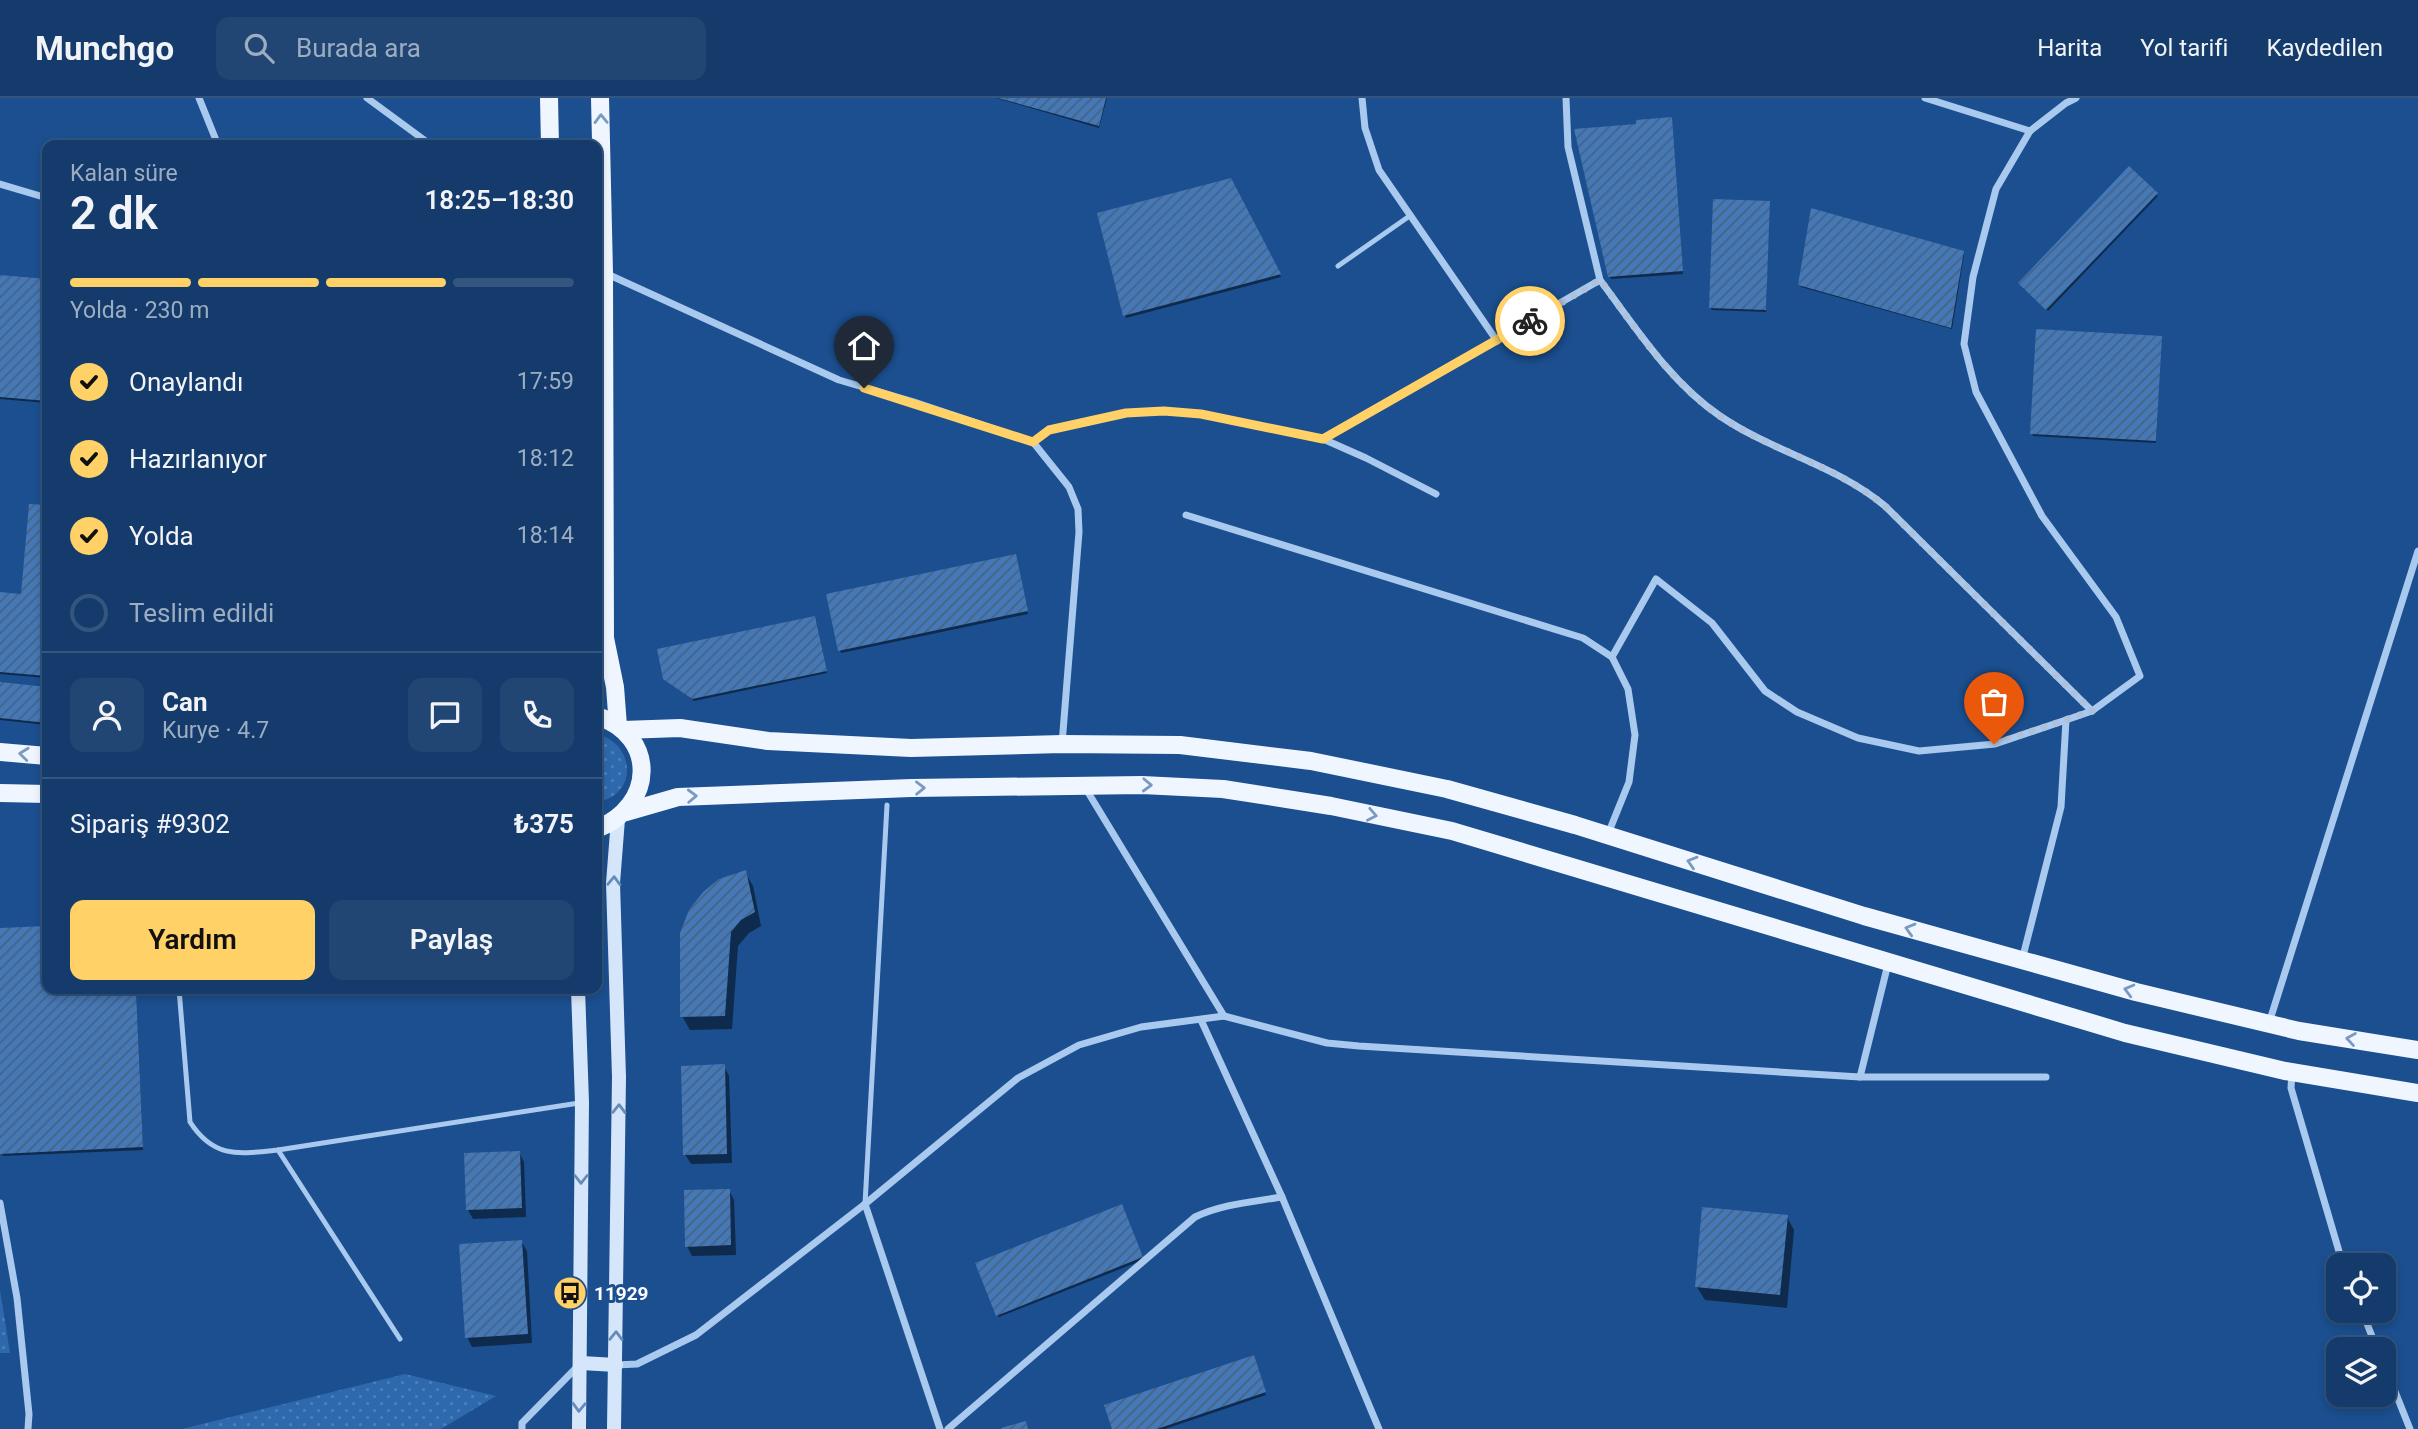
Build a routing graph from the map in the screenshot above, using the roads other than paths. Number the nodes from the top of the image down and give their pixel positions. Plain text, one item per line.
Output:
1 (199, 98) edge
2 (367, 98) edge
3 (549, 98) edge
4 (600, 98) edge
5 (1362, 98) edge
6 (1566, 98) edge
7 (1925, 98) edge
8 (2076, 98) edge
9 (2030, 131) junction
10 (216, 140) edge
11 (424, 140) edge
12 (550, 140) edge
13 (601, 140) edge
14 (0, 184) edge
15 (602, 186) edge
16 (42, 197) edge
17 (1411, 215) junction
18 (1338, 266) dead end
19 (604, 273) junction
20 (1600, 280) junction
21 (1497, 341) junction
22 (1323, 439) junction
23 (1033, 442) junction
24 (1436, 494) dead end
25 (1186, 515) dead end
26 (2418, 551) edge
27 (1612, 657) junction
28 (2092, 711) junction
29 (602, 719) edge
30 (2066, 720) junction
31 (620, 728) junction
32 (1062, 744) junction
33 (0, 751) edge
34 (42, 755) edge
35 (1084, 785) junction
36 (0, 793) edge
37 (42, 794) edge
38 (887, 806) dead end
39 (622, 815) junction
40 (602, 826) edge
41 (1607, 835) junction
42 (2022, 960) junction
43 (1889, 963) junction
44 (179, 994) edge
45 (578, 994) edge
46 (1224, 1016) junction
47 (1201, 1020) junction
48 (2269, 1024) junction
49 (2418, 1050) edge
50 (2292, 1072) junction
51 (1860, 1077) junction
52 (2046, 1077) dead end
53 (2418, 1093) edge
54 (582, 1102) junction
55 (278, 1150) junction
56 (1282, 1197) junction
57 (0, 1203) edge
58 (865, 1204) junction
59 (2339, 1253) edge
60 (400, 1339) dead end
61 (581, 1363) junction
62 (616, 1365) junction
63 (2396, 1394) edge
64 (28, 1429) edge
65 (522, 1429) edge
66 (579, 1429) edge
67 (614, 1429) edge
68 (940, 1429) edge
69 (948, 1429) edge
70 (1379, 1429) edge
71 (2410, 1429) edge

1 - 10 street
2 - 11 street
3 - 12 main road
13 -> 4 main road
5 - 17 street
6 - 20 street
7 - 9 street
8 - 9 street
9 - 28 street
14 - 16 street
19 -> 15 main road
17 - 18 lane
17 - 21 street
19 - 23 street
19 - 31 main road
20 - 21 street
20 - 28 street
21 - 22 street
22 - 23 street
22 - 24 street
23 - 32 street
25 - 27 street
26 - 48 street
27 - 30 street
27 - 41 street
28 - 30 street
29 - 31 main road
30 - 42 street
31 - 32 main road
31 - 39 main road
32 - 41 main road
34 -> 33 main road
39 -> 35 main road
35 -> 43 main road
35 - 46 street
36 - 37 main road
38 - 58 lane
39 - 40 main road
62 -> 39 street
42 -> 41 main road
48 -> 42 main road
43 - 50 main road
43 - 51 street
44 - 55 lane
45 - 54 street
46 - 47 street
46 - 51 street
47 - 56 street
47 - 58 street
49 -> 48 main road
50 - 53 main road
50 - 59 street
51 - 52 street
54 - 55 lane
54 -> 61 street
55 - 60 lane
56 - 69 street
56 - 70 street
57 - 64 street
58 - 62 street
58 - 68 street
61 - 62 street
61 - 65 street
61 -> 66 street
62 - 67 street
63 - 71 street

